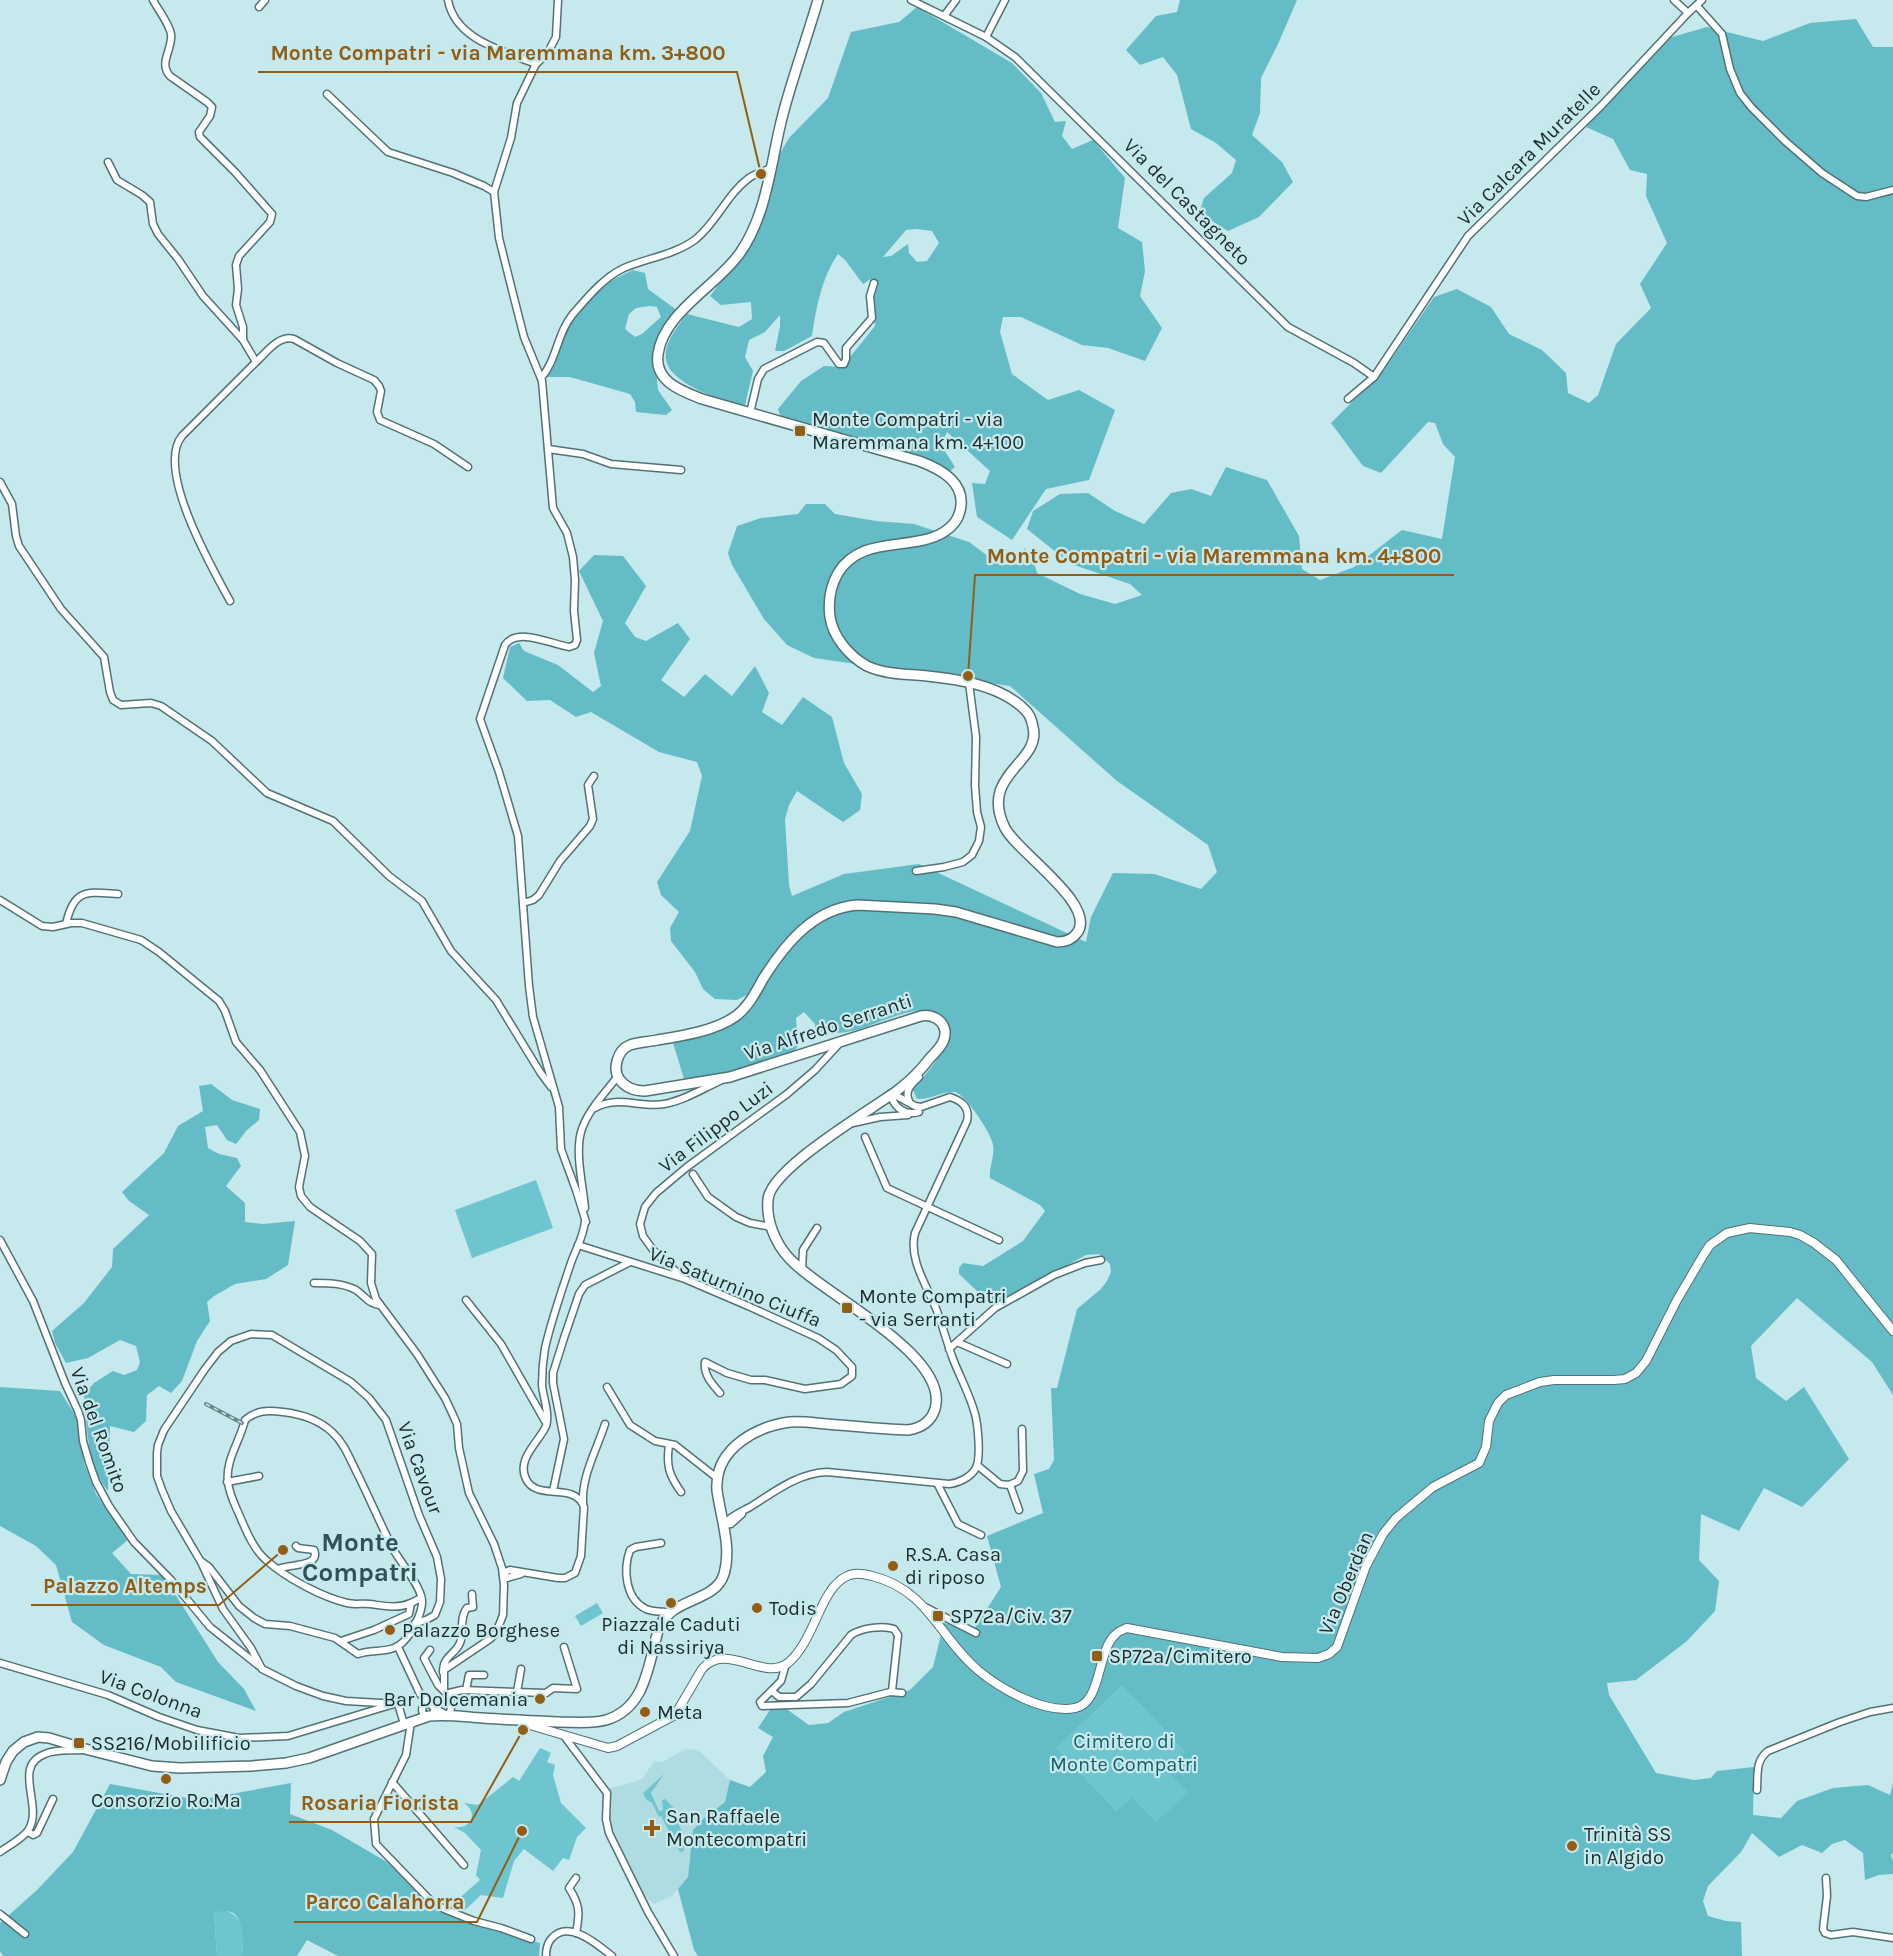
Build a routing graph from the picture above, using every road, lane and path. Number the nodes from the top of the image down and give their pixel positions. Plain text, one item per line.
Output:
1 (153, 0) edge
2 (265, 0) edge
3 (448, 0) edge
4 (558, 0) edge
5 (818, 0) edge
6 (911, 0) edge
7 (956, 0) edge
8 (1005, 0) edge
9 (1674, 0) edge
10 (1700, 3) edge
11 (259, 7) dead end
12 (1688, 13) junction
13 (944, 16) junction
14 (986, 37) junction
15 (536, 64) junction
16 (327, 94) dead end
17 (108, 162) dead end
18 (770, 169) junction
19 (1893, 190) edge
20 (494, 192) junction
21 (874, 283) dead end
22 (243, 340) junction
23 (256, 362) junction
24 (1374, 377) junction
25 (541, 378) junction
26 (1348, 399) dead end
27 (750, 413) junction
28 (548, 449) junction
29 (468, 467) dead end
30 (681, 470) dead end
31 (0, 482) edge
32 (230, 601) dead end
33 (969, 683) junction
34 (594, 776) dead end
35 (916, 871) dead end
36 (118, 894) dead end
37 (0, 900) edge
38 (524, 903) junction
39 (66, 924) junction
40 (849, 1039) junction
41 (935, 1053) junction
42 (618, 1076) junction
43 (730, 1077) junction
44 (554, 1089) junction
45 (893, 1094) junction
46 (963, 1103) junction
47 (911, 1104) junction
48 (592, 1110) junction
49 (919, 1112) junction
50 (847, 1126) junction
51 (865, 1137) dead end
52 (693, 1174) dead end
53 (926, 1206) junction
54 (586, 1222) junction
55 (771, 1227) junction
56 (817, 1228) dead end
57 (0, 1240) edge
58 (999, 1240) dead end
59 (578, 1245) junction
60 (658, 1254) junction
61 (1101, 1260) dead end
62 (630, 1262) junction
63 (651, 1268) junction
64 (802, 1270) junction
65 (685, 1280) junction
66 (314, 1283) dead end
67 (466, 1300) dead end
68 (380, 1305) junction
69 (1893, 1331) edge
70 (957, 1342) junction
71 (949, 1348) junction
72 (1007, 1364) dead end
73 (607, 1387) dead end
74 (720, 1393) dead end
75 (547, 1424) junction
76 (605, 1424) dead end
77 (1022, 1429) dead end
78 (669, 1445) junction
79 (977, 1465) junction
80 (260, 1476) dead end
81 (717, 1478) junction
82 (227, 1482) junction
83 (937, 1483) junction
84 (1011, 1485) junction
85 (553, 1491) junction
86 (681, 1492) dead end
87 (584, 1507) junction
88 (720, 1508) junction
89 (1019, 1510) dead end
90 (738, 1516) junction
91 (723, 1525) junction
92 (981, 1535) dead end
93 (661, 1543) dead end
94 (726, 1545) junction
95 (296, 1546) dead end
96 (500, 1560) junction
97 (201, 1562) junction
98 (278, 1569) junction
99 (519, 1573) junction
100 (503, 1574) junction
101 (504, 1592) junction
102 (472, 1594) dead end
103 (422, 1598) junction
104 (411, 1603) junction
105 (925, 1607) junction
106 (670, 1612) junction
107 (415, 1623) junction
108 (976, 1633) dead end
109 (338, 1639) junction
110 (398, 1647) junction
111 (564, 1647) dead end
112 (430, 1650) dead end
113 (0, 1663) edge
114 (786, 1664) junction
115 (261, 1669) junction
116 (521, 1669) dead end
117 (484, 1675) dead end
118 (443, 1676) junction
119 (466, 1690) junction
120 (772, 1691) junction
121 (892, 1691) junction
122 (446, 1692) junction
123 (517, 1692) junction
124 (902, 1693) dead end
125 (398, 1704) junction
126 (1893, 1708) edge
127 (429, 1710) junction
128 (449, 1716) junction
129 (513, 1720) junction
130 (410, 1722) junction
131 (563, 1734) junction
132 (86, 1749) junction
133 (0, 1779) edge
134 (392, 1782) junction
135 (1757, 1790) dead end
136 (53, 1799) dead end
137 (28, 1832) junction
138 (0, 1852) edge
139 (464, 1865) dead end
140 (576, 1878) dead end
141 (1826, 1878) dead end
142 (0, 1914) edge
143 (576, 1933) junction
144 (25, 1934) dead end
145 (1893, 1938) edge
146 (531, 1939) dead end
147 (546, 1956) edge
148 (612, 1956) edge
149 (674, 1956) edge

1 - 22 street
2 - 11 street
3 - 15 street
4 - 15 street
5 - 18 main road
6 - 13 street, Via del Castagneto
7 - 13 street
8 - 14 street
9 - 12 street
10 - 12 street, Via Calcara Muratelle
10 - 19 street
12 - 24 street, Via Calcara Muratelle
13 - 14 street, Via del Castagneto
14 - 24 street, Via del Castagneto
15 - 20 street
16 - 20 street
17 - 22 street
18 - 25 street
18 - 27 main road
20 - 25 street
21 - 27 street
22 - 23 street
23 - 29 street
23 - 32 street
24 - 26 street, Via Calcara Muratelle
25 - 28 street
27 - 33 main road
28 - 30 street
28 - 38 street
31 - 44 street
33 - 35 street
33 - 42 main road, Via Alfredo Serranti
34 - 38 street
36 - 39 street
37 - 39 street
38 - 44 street
39 - 68 street
40 - 41 main road, Via Alfredo Serranti
40 - 43 main road, Via Alfredo Serranti
40 - 60 street, Via Filippo Luzi
41 - 45 main road, Via Alfredo Serranti
41 - 47 street
42 - 43 main road, Via Alfredo Serranti
42 - 48 street
43 - 48 street
44 - 54 street
45 - 47 street
45 - 49 street
45 - 50 main road, Via Alfredo Serranti
46 - 47 street
46 - 49 street
46 - 53 street
48 - 54 street
49 - 50 street
50 - 55 main road, Via Alfredo Serranti
51 - 53 street
52 - 55 street
53 - 58 street
53 - 71 street
54 - 59 street
55 - 64 main road, Via Alfredo Serranti
56 - 64 street
57 - 115 street, Via del Romito
59 - 62 street, Via Saturnino Ciuffa
59 - 75 street
60 - 63 street
60 - 65 street, Via Filippo Luzi
61 - 70 street
62 - 63 street, Via Saturnino Ciuffa
62 - 85 street
63 - 65 street, Via Saturnino Ciuffa
64 - 81 main road, Via Alfredo Serranti
65 - 74 street, Via Saturnino Ciuffa
66 - 68 street
67 - 75 street
68 - 96 street
69 - 105 street, Via Oberdan
70 - 71 street
70 - 72 street
71 - 79 street
73 - 78 street
75 - 85 street
76 - 87 street
77 - 84 street
78 - 81 street
78 - 86 street
79 - 83 street
79 - 84 street
80 - 82 street
81 - 88 main road
82 - 98 street
82 - 103 street
83 - 90 street
83 - 92 street
84 - 89 street
85 - 87 street
87 - 99 street
88 - 90 street
88 - 91 main road
90 - 91 street
90 - 94 street
91 - 94 main road
93 - 106 street
94 - 106 main road
95 - 98 street
96 - 99 street
96 - 100 street
97 - 107 street, Via Cavour
97 - 109 street
97 - 115 street
98 - 104 street
99 - 100 street
99 - 101 street
100 - 101 street
101 - 118 street
102 - 118 street
103 - 104 street
103 - 107 street
104 - 109 street
105 - 108 street
105 - 114 street, Via Oberdan
106 - 129 main road
107 - 110 street
109 - 110 street
110 - 127 street
111 - 123 street
112 - 122 street
113 - 125 street, Via Colonna
114 - 120 street
114 - 131 street
115 - 125 street, Via del Romito
116 - 123 street
117 - 119 street
118 - 122 street
119 - 122 street
119 - 123 street
120 - 121 street
120 - 121 street
121 - 124 street
122 - 128 street
125 - 130 street
126 - 135 street
127 - 128 main road
127 - 130 main road
128 - 129 main road
129 - 131 street
130 - 132 main road
130 - 134 street
131 - 149 street
132 - 133 main road
132 - 137 street
134 - 139 street
134 - 146 street
136 - 137 street
137 - 138 street
140 - 143 street
141 - 145 street
142 - 144 street
143 - 147 street
143 - 148 street

